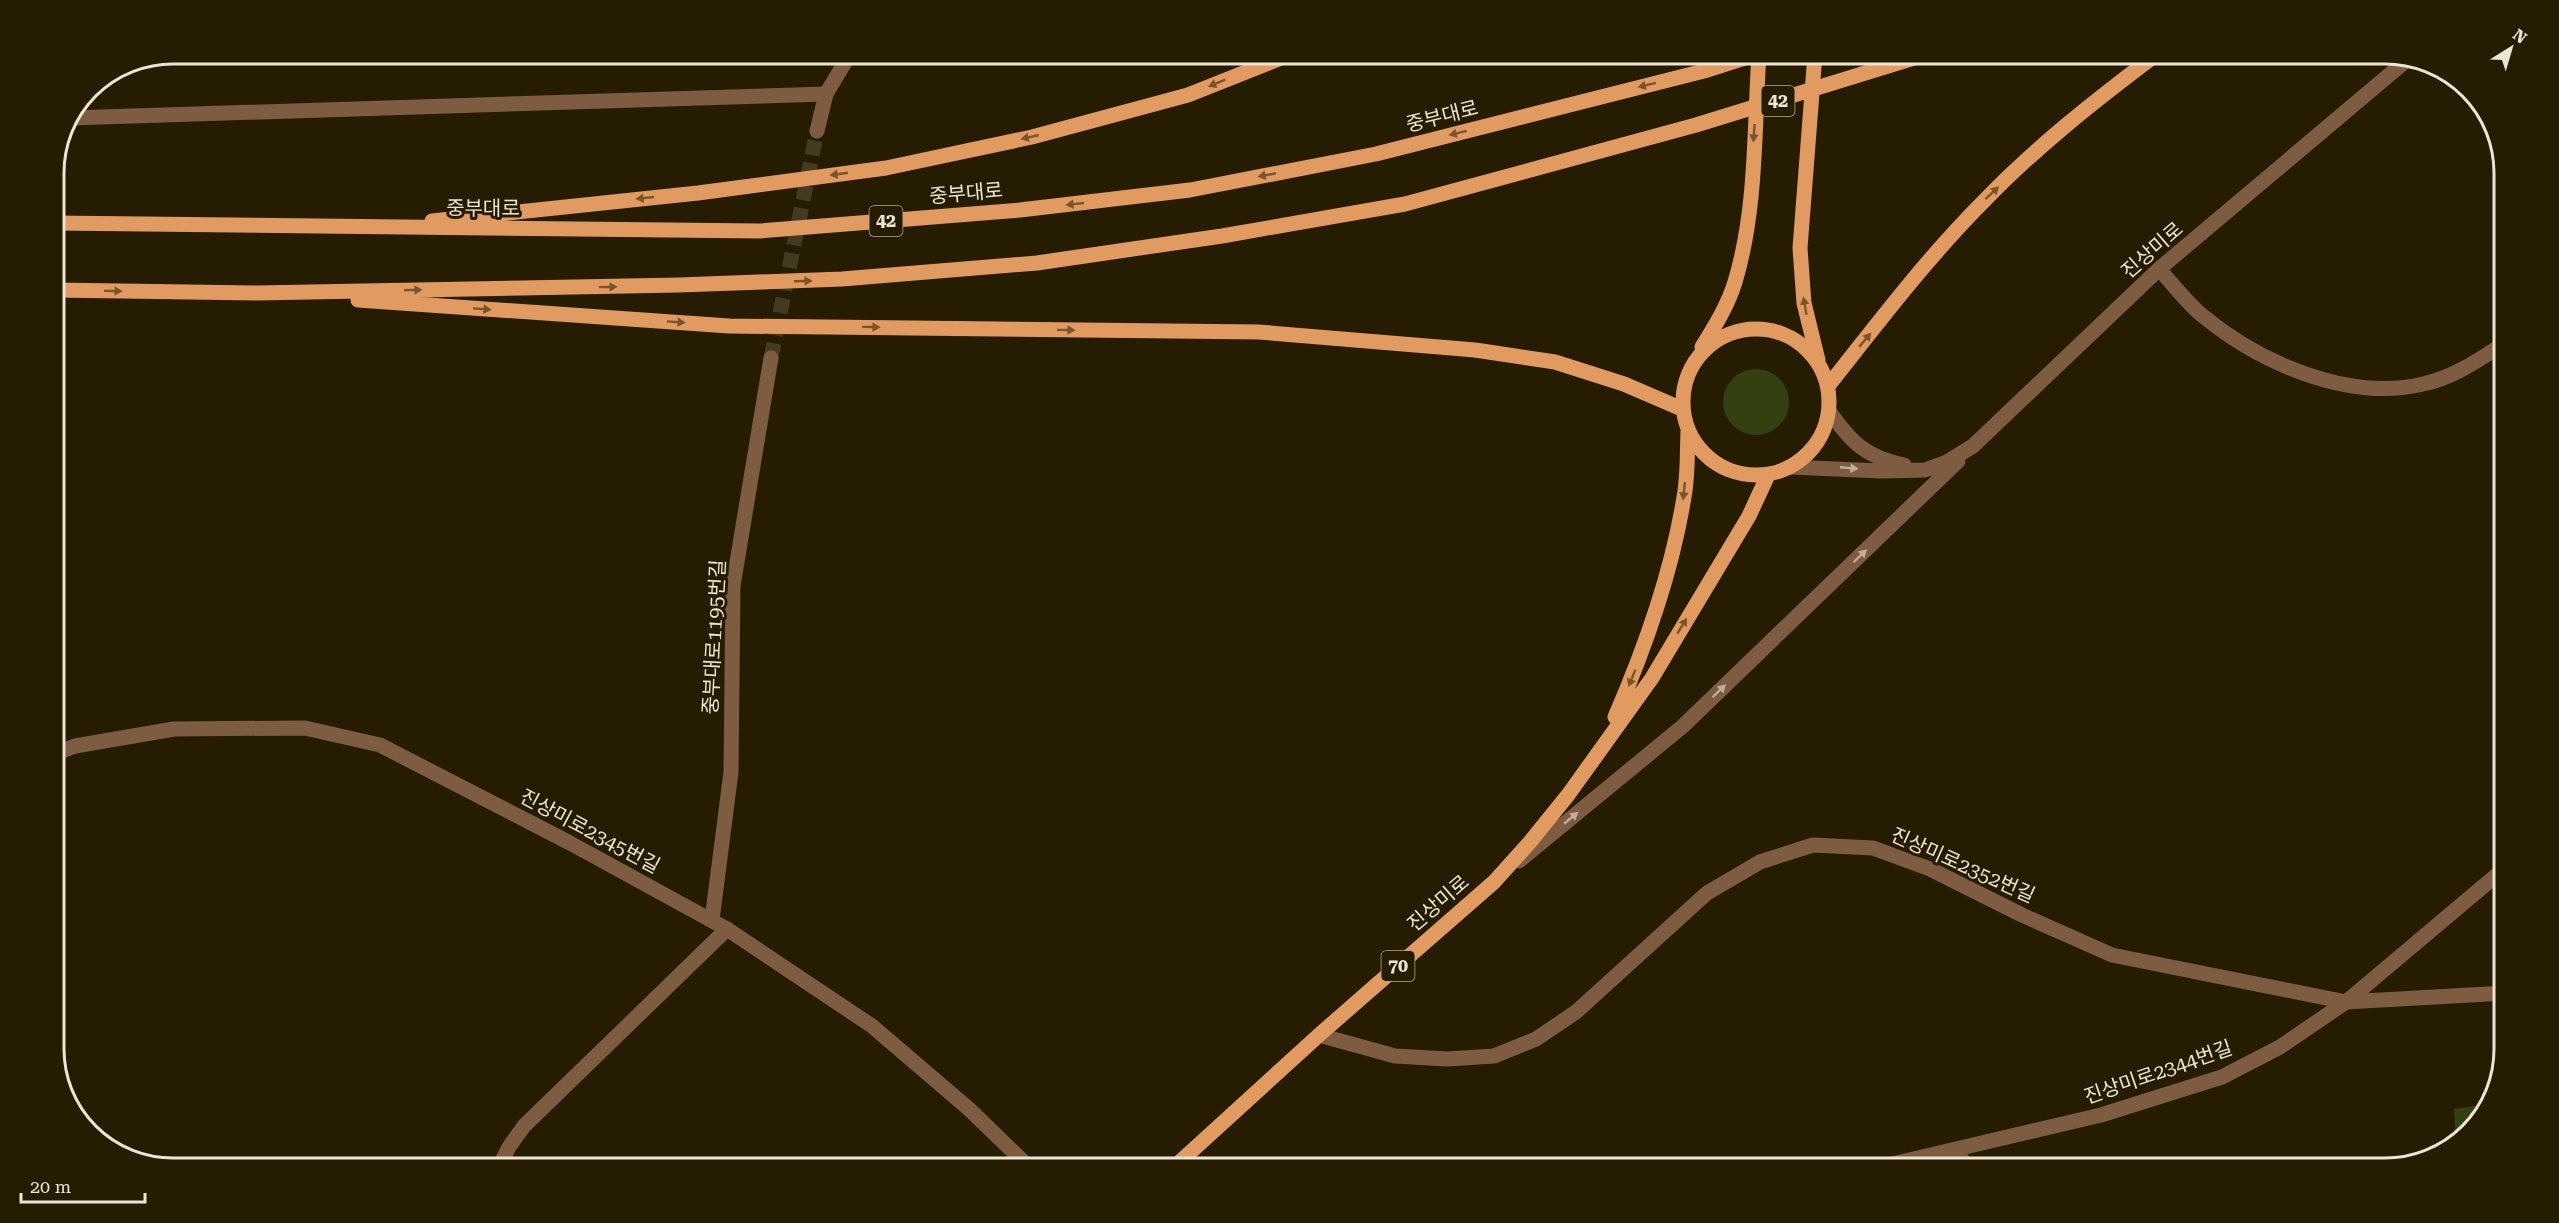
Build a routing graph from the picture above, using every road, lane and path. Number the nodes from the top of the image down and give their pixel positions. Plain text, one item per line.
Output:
1 (844, 64) edge
2 (1266, 64) edge
3 (1726, 64) edge
4 (1757, 64) edge
5 (1814, 64) edge
6 (1898, 64) edge
7 (2145, 64) edge
8 (2400, 65) edge
9 (826, 94) junction
10 (81, 118) edge
11 (817, 131) tunnel mouth
12 (65, 223) edge
13 (358, 229) junction
14 (2159, 269) junction
15 (65, 290) edge
16 (256, 293) junction
17 (2494, 350) edge
18 (771, 358) tunnel mouth
19 (1693, 362) junction
20 (1819, 363) junction
21 (1828, 386) junction
22 (1682, 409) junction
23 (1829, 411) junction
24 (1688, 432) junction
25 (1973, 446) junction
26 (1790, 468) junction
27 (1925, 470) junction
28 (1768, 475) junction
29 (1603, 744) junction
30 (65, 750) edge
31 (2494, 877) edge
32 (1494, 882) junction
33 (712, 920) junction
34 (728, 929) junction
35 (2494, 994) edge
36 (2346, 1002) junction
37 (1319, 1035) junction
38 (1955, 1150) junction
39 (503, 1159) edge
40 (1021, 1159) edge
41 (1183, 1159) edge
42 (1915, 1159) edge
43 (1962, 1159) edge

1 - 9 street
2 -> 13 main road
3 -> 13 main road, 중부대로 / 42
4 -> 19 main road
20 -> 5 main road
16 -> 6 main road, 42
21 -> 7 main road
8 - 14 street, 진상미로
9 - 10 street
9 - 11 street
12 - 13 main road, 중부대로 / 42
14 - 17 street
14 - 25 street, 진상미로
15 -> 16 main road, 42
16 -> 22 main road
18 - 33 street, 중부대로1195번길
19 - 20 main road
19 - 22 main road
20 - 21 main road
21 - 23 main road
22 - 24 main road
23 - 26 main road
23 - 27 street
24 - 28 main road
24 -> 29 main road
25 - 27 street, 진상미로
32 -> 25 street
26 -> 27 street
26 - 28 main road
29 -> 28 main road
29 - 32 main road, 진상미로 / 70
30 - 33 street, 진상미로2345번길
31 - 36 street, 진상미로2344번길
32 - 37 main road, 진상미로 / 70
33 - 34 street, 진상미로2345번길
34 - 39 street
34 - 40 street, 진상미로2345번길
35 - 36 street, 진상미로2352번길
36 - 37 street, 진상미로2352번길
36 - 38 street, 진상미로2344번길
37 - 41 main road, 진상미로 / 70
38 - 42 street, 진상미로2344번길
38 - 43 street

